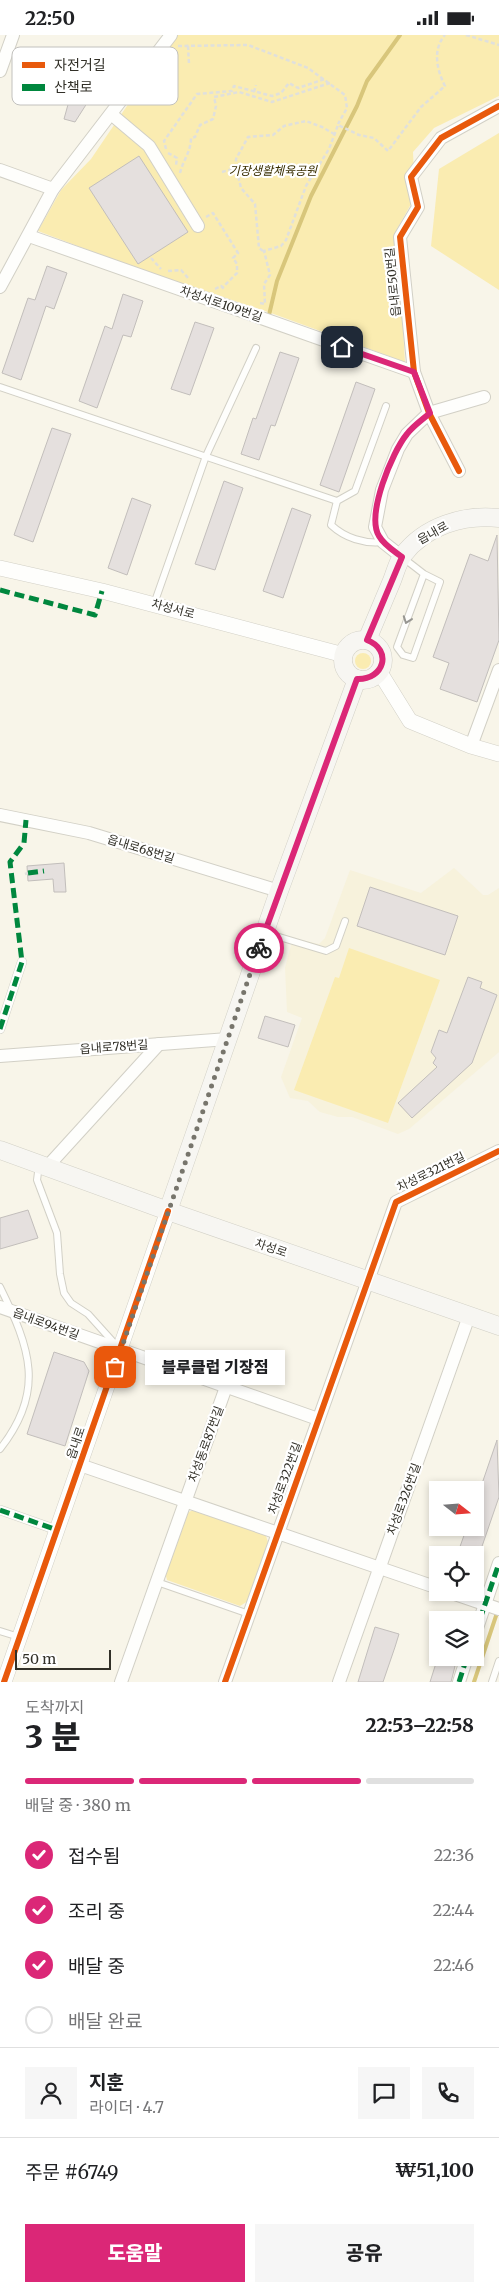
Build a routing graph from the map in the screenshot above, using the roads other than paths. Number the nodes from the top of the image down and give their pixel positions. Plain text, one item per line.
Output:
1 (13, 35) edge
2 (170, 35) edge
3 (162, 47) edge
4 (0, 71) edge
5 (117, 105) edge
6 (499, 106) edge
7 (110, 114) junction
8 (0, 170) edge
9 (53, 189) junction
10 (197, 225) road end
11 (29, 236) junction
12 (0, 287) edge
13 (256, 348) dead end
14 (414, 372) junction
15 (0, 387) edge
16 (484, 397) dead end
17 (386, 405) dead end
18 (430, 413) junction
19 (206, 456) junction
20 (459, 471) dead end
21 (337, 501) junction
22 (499, 518) edge
23 (383, 542) junction
24 (402, 557) junction
25 (0, 568) edge
26 (424, 574) junction
27 (154, 604) junction
28 (367, 640) junction
29 (344, 655) junction
30 (499, 670) edge
31 (379, 671) junction
32 (357, 679) junction
33 (471, 746) junction
34 (499, 754) edge
35 (0, 815) edge
36 (279, 891) junction
37 (345, 921) dead end
38 (264, 933) junction
39 (22, 961) dead end
40 (0, 1029) edge
41 (228, 1039) junction
42 (159, 1044) junction
43 (0, 1056) edge
44 (0, 1150) edge
45 (499, 1151) edge
46 (43, 1166) junction
47 (168, 1211) junction
48 (366, 1281) junction
49 (0, 1287) edge
50 (6, 1309) edge
51 (469, 1316) junction
52 (498, 1323) edge
53 (120, 1351) junction
54 (226, 1387) junction
55 (318, 1419) junction
56 (0, 1449) edge
57 (80, 1465) junction
58 (186, 1501) junction
59 (0, 1510) edge
60 (57, 1530) junction
61 (278, 1533) junction
62 (499, 1563) edge
63 (380, 1568) junction
64 (157, 1582) junction
65 (429, 1584) edge
66 (477, 1601) edge
67 (492, 1606) edge
68 (249, 1614) junction
69 (484, 1620) edge
70 (0, 1631) edge
71 (19, 1637) junction
72 (499, 1661) edge
73 (464, 1666) edge
74 (4, 1682) edge
75 (121, 1682) edge
76 (225, 1682) edge
77 (340, 1682) edge
78 (459, 1682) edge
79 (492, 1682) edge

1 - 4 street
2 - 3 street
5 - 7 street
6 - 14 street, 읍내로50번길
7 - 9 street
7 - 10 street
8 - 9 street
9 - 11 street
11 - 12 street
11 - 14 street, 차성서로109번길
13 - 19 lane
14 - 18 street, 읍내로50번길
15 - 19 lane
16 - 18 street
17 - 21 lane
18 - 20 street, 읍내로50번길
18 - 23 street
19 - 21 lane
19 - 27 lane
21 - 23 lane
22 - 24 main road, 읍내로
23 - 24 street
24 - 26 lane
24 - 28 main road, 읍내로
25 - 27 street, 차성서로
26 -> 26 lane
27 - 29 street, 차성서로
28 - 29 main road
28 - 31 main road
29 - 32 main road
30 - 33 street
31 - 32 main road
31 - 33 street
32 - 36 main road, 읍내로
33 - 34 street
35 - 36 street, 읍내로68번길
36 - 38 main road, 읍내로
37 - 38 lane
38 - 41 main road, 읍내로
39 - 40 street
41 - 42 street, 읍내로78번길
41 - 47 main road, 읍내로
42 - 43 street, 읍내로78번길
42 - 46 street
44 - 46 main road, 차성로
45 - 48 street, 차성로321번길
46 - 47 main road, 차성로
46 - 53 lane
47 - 48 main road, 차성로
47 - 53 street, 읍내로
48 - 51 main road, 차성로
48 - 55 street, 차성로322번길
49 - 50 lane
50 - 53 street, 읍내로94번길
50 - 56 lane
51 - 52 main road, 차성로
51 - 63 street, 차성로326번길
53 - 54 street
53 - 57 street, 읍내로
54 - 55 street
54 - 58 street, 차성동로87번길
55 - 61 street, 차성로322번길
57 - 58 street, 읍내로
57 - 60 street, 읍내로
58 - 61 street
58 - 64 street, 차성동로87번길
59 - 60 street
60 - 71 street, 읍내로
61 - 63 street
61 - 68 street, 차성로322번길
62 - 67 street
63 - 65 street
63 - 77 street, 차성로326번길
64 - 68 lane
64 - 75 street, 차성동로87번길
66 - 67 street
67 - 69 street
68 - 76 street, 차성로322번길
70 - 71 lane
71 - 74 street, 읍내로
72 - 79 lane
73 - 78 street

